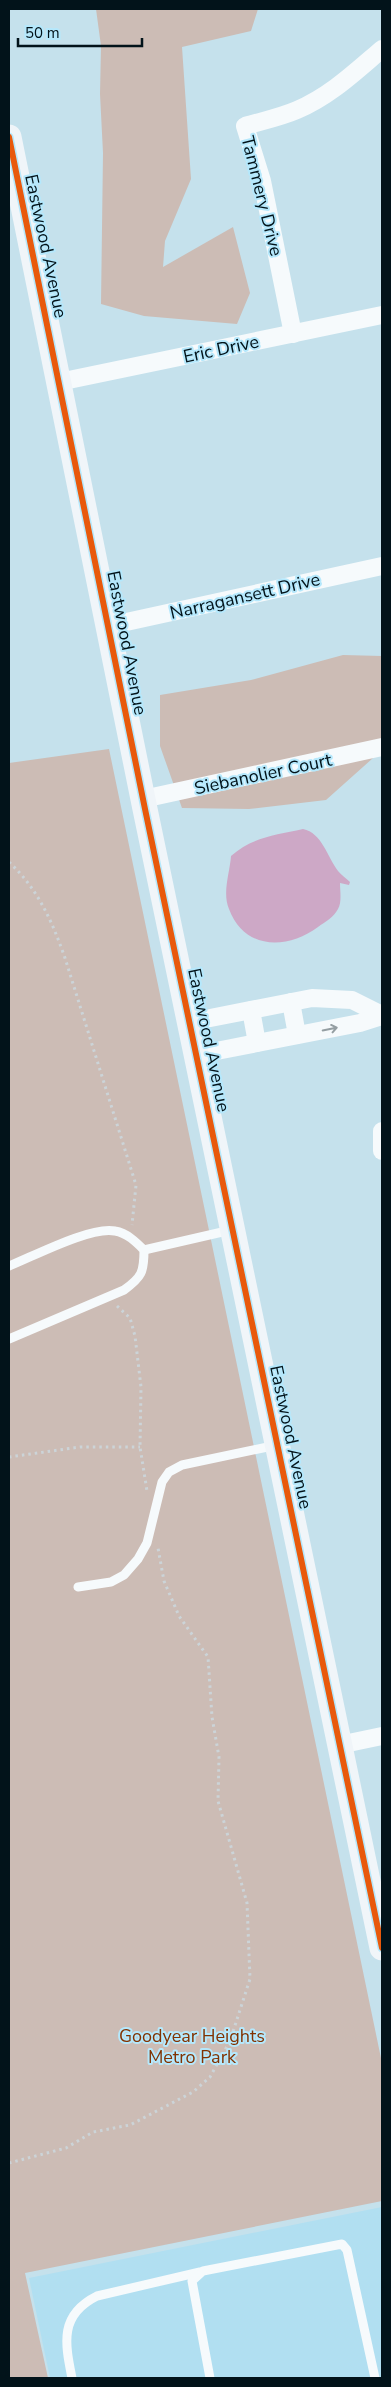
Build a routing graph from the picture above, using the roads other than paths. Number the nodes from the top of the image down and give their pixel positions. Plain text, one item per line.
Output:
1 (382, 49) edge
2 (9, 138) edge
3 (382, 315) edge
4 (293, 334) junction
5 (59, 382) junction
6 (382, 566) edge
7 (108, 626) junction
8 (382, 747) edge
9 (143, 799) junction
10 (291, 1002) junction
11 (251, 1010) junction
12 (382, 1015) edge
13 (190, 1022) junction
14 (297, 1035) junction
15 (257, 1043) junction
16 (196, 1055) junction
17 (382, 1131) edge
18 (382, 1151) edge
19 (233, 1230) junction
20 (144, 1250) junction
21 (9, 1266) edge
22 (9, 1339) edge
23 (277, 1445) junction
24 (78, 1587) dead end
25 (382, 1736) edge
26 (339, 1745) junction
27 (376, 1887) edge
28 (382, 1942) edge
29 (202, 2271) junction
30 (72, 2378) edge
31 (210, 2378) edge
32 (375, 2378) edge

1 - 4 street, Tammery Drive
2 - 5 street, Eastwood Avenue
3 - 4 street, Eric Drive
4 - 5 street, Eric Drive
5 - 7 street, Eastwood Avenue
6 - 7 street, Narragansett Drive
7 - 9 street, Eastwood Avenue
8 - 9 street, Siebanolier Court
9 - 13 street, Eastwood Avenue
10 - 11 street
10 - 12 street
10 - 14 street
11 - 13 street
11 - 15 street
14 -> 12 street
13 - 16 street, Eastwood Avenue
14 - 15 street
15 - 16 street
16 - 19 street, Eastwood Avenue
17 - 18 street
19 - 20 lane
19 - 23 street, Eastwood Avenue
20 - 21 lane
20 - 22 lane
23 - 24 lane
23 - 26 street, Eastwood Avenue
25 - 26 street
26 - 27 street, Eastwood Avenue
27 - 28 street, Eastwood Avenue
29 - 30 lane
29 - 31 lane
29 - 32 lane

